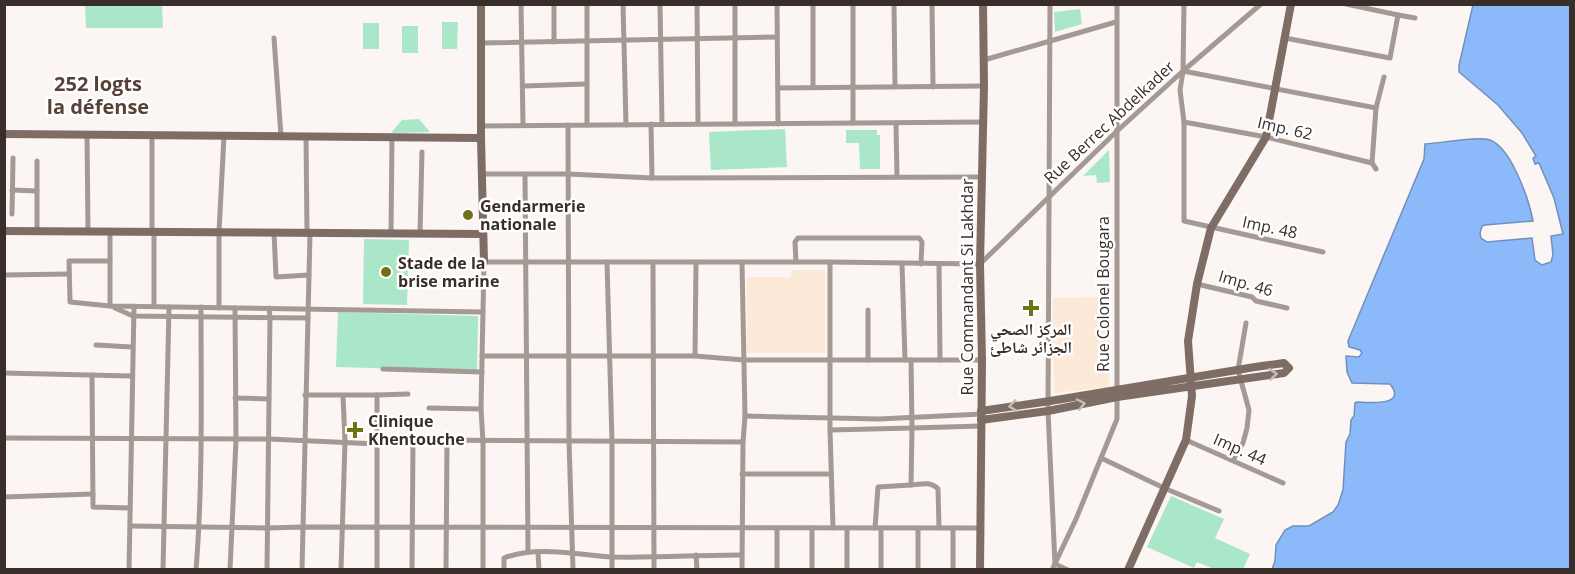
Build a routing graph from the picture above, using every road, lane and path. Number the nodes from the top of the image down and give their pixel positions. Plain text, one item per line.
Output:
1 (482, 4) edge
2 (521, 4) edge
3 (554, 4) edge
4 (587, 4) edge
5 (623, 4) edge
6 (660, 4) edge
7 (697, 4) edge
8 (735, 4) edge
9 (777, 4) edge
10 (813, 4) edge
11 (853, 4) edge
12 (894, 4) edge
13 (932, 4) edge
14 (984, 4) edge
15 (1050, 4) edge
16 (1117, 4) edge
17 (1184, 4) edge
18 (1261, 4) edge
19 (1291, 4) edge
20 (1346, 4) edge
21 (1398, 15) junction
22 (1415, 18) dead end
23 (1116, 22) junction
24 (777, 37) junction
25 (274, 38) dead end
26 (736, 38) junction
27 (1285, 38) junction
28 (698, 39) junction
29 (623, 40) junction
30 (661, 40) junction
31 (588, 41) junction
32 (521, 42) junction
33 (554, 42) junction
34 (1050, 42) junction
35 (481, 43) junction
36 (984, 60) junction
37 (1183, 71) junction
38 (1384, 77) dead end
39 (586, 84) junction
40 (524, 86) junction
41 (984, 86) junction
42 (813, 87) junction
43 (853, 87) junction
44 (895, 87) junction
45 (933, 87) junction
46 (778, 88) junction
47 (1276, 89) junction
48 (1376, 108) junction
49 (983, 122) junction
50 (1184, 122) junction
51 (853, 123) junction
52 (896, 123) junction
53 (651, 124) junction
54 (662, 124) junction
55 (698, 124) junction
56 (735, 124) junction
57 (778, 124) junction
58 (523, 125) junction
59 (568, 125) junction
60 (587, 125) junction
61 (626, 125) junction
62 (482, 126) junction
63 (1116, 132) junction
64 (4, 134) edge
65 (87, 134) junction
66 (153, 135) junction
67 (224, 136) junction
68 (281, 136) junction
69 (306, 136) junction
70 (392, 137) junction
71 (1266, 137) junction
72 (481, 138) junction
73 (422, 152) dead end
74 (13, 158) dead end
75 (38, 160) dead end
76 (1372, 163) junction
77 (1376, 169) dead end
78 (482, 174) junction
79 (525, 174) junction
80 (568, 174) junction
81 (897, 177) junction
82 (981, 177) junction
83 (652, 178) junction
84 (12, 190) junction
85 (37, 190) junction
86 (1049, 197) junction
87 (12, 214) dead end
88 (1211, 228) junction
89 (4, 231) edge
90 (37, 231) junction
91 (88, 231) junction
92 (110, 231) junction
93 (153, 232) junction
94 (219, 232) junction
95 (274, 232) junction
96 (308, 232) junction
97 (391, 233) junction
98 (420, 233) junction
99 (483, 234) junction
100 (1323, 252) dead end
101 (111, 261) junction
102 (484, 262) junction
103 (527, 262) junction
104 (569, 262) junction
105 (607, 262) junction
106 (653, 262) junction
107 (696, 262) junction
108 (742, 262) junction
109 (796, 262) junction
110 (830, 262) junction
111 (902, 264) junction
112 (921, 264) junction
113 (939, 264) junction
114 (980, 264) junction
115 (69, 274) junction
116 (4, 275) edge
117 (309, 275) junction
118 (1197, 284) junction
119 (110, 306) junction
120 (134, 306) junction
121 (154, 306) junction
122 (169, 307) junction
123 (201, 307) junction
124 (219, 308) junction
125 (235, 308) junction
126 (268, 308) junction
127 (308, 308) junction
128 (1287, 308) dead end
129 (868, 310) dead end
130 (483, 312) junction
131 (133, 316) junction
132 (168, 316) junction
133 (201, 317) junction
134 (235, 317) junction
135 (270, 318) junction
136 (308, 318) junction
137 (1246, 324) dead end
138 (96, 345) dead end
139 (132, 347) junction
140 (482, 356) junction
141 (526, 356) junction
142 (568, 356) junction
143 (610, 356) junction
144 (653, 356) junction
145 (695, 356) junction
146 (744, 360) junction
147 (831, 360) junction
148 (868, 360) junction
149 (908, 360) junction
150 (940, 360) junction
151 (982, 360) junction
152 (384, 369) dead end
153 (482, 372) junction
154 (4, 373) edge
155 (1240, 374) junction
156 (92, 375) junction
157 (131, 376) junction
158 (1192, 382) junction
159 (1117, 393) junction
160 (408, 394) dead end
161 (305, 395) junction
162 (377, 395) junction
163 (343, 396) junction
164 (235, 398) junction
165 (269, 399) junction
166 (1050, 401) junction
167 (429, 408) dead end
168 (481, 409) junction
169 (1048, 411) junction
170 (745, 416) junction
171 (831, 417) junction
172 (911, 417) junction
173 (981, 418) junction
174 (912, 428) junction
175 (830, 430) junction
176 (4, 438) edge
177 (91, 439) junction
178 (130, 439) junction
179 (165, 439) junction
180 (201, 439) junction
181 (269, 439) junction
182 (236, 440) junction
183 (304, 440) junction
184 (413, 440) junction
185 (1186, 440) junction
186 (345, 441) junction
187 (447, 441) junction
188 (526, 441) junction
189 (569, 441) junction
190 (483, 442) junction
191 (612, 442) junction
192 (654, 442) junction
193 (743, 442) junction
194 (377, 444) junction
195 (1101, 458) junction
196 (1233, 460) junction
197 (742, 474) junction
198 (831, 474) junction
199 (1282, 483) dead end
200 (911, 485) junction
201 (1164, 488) junction
202 (93, 494) junction
203 (4, 497) edge
204 (130, 508) junction
205 (1219, 511) dead end
206 (131, 526) junction
207 (231, 526) junction
208 (199, 527) junction
209 (303, 527) junction
210 (342, 527) junction
211 (377, 527) junction
212 (412, 527) junction
213 (445, 527) junction
214 (484, 527) junction
215 (528, 527) junction
216 (570, 527) junction
217 (613, 527) junction
218 (654, 527) junction
219 (164, 528) junction
220 (268, 528) junction
221 (742, 528) junction
222 (777, 528) junction
223 (812, 528) junction
224 (833, 528) junction
225 (847, 528) junction
226 (878, 528) junction
227 (918, 528) junction
228 (939, 528) junction
229 (953, 528) junction
230 (981, 528) junction
231 (528, 552) junction
232 (538, 553) junction
233 (572, 553) junction
234 (696, 555) junction
235 (742, 555) junction
236 (612, 557) junction
237 (654, 557) junction
238 (1053, 567) edge
239 (129, 570) edge
240 (163, 570) edge
241 (196, 570) edge
242 (230, 570) edge
243 (267, 570) edge
244 (302, 570) edge
245 (341, 570) edge
246 (377, 570) edge
247 (412, 570) edge
248 (446, 570) edge
249 (483, 570) edge
250 (504, 570) edge
251 (539, 570) edge
252 (573, 570) edge
253 (612, 570) edge
254 (654, 570) edge
255 (697, 570) edge
256 (742, 570) edge
257 (777, 570) edge
258 (812, 570) edge
259 (847, 570) edge
260 (881, 570) edge
261 (918, 570) edge
262 (953, 570) edge
263 (980, 570) edge
264 (1068, 570) edge
265 (1128, 570) edge

1 - 35 main road
2 - 32 street
3 - 33 street
4 - 31 street
5 - 29 street
6 - 30 street
7 - 28 street
8 - 26 street
9 - 24 street
10 - 42 street
11 - 43 street
12 - 44 street
13 - 45 street
14 - 36 main road, Rue Commandant Si Lakhdar
15 - 34 street
16 - 23 street, Rue Colonel Bougara
17 - 37 street
18 - 37 street, Rue Berrec Abdelkader
19 - 27 main road
20 - 21 street
21 - 22 street
21 - 27 street
23 - 34 street
23 - 63 street, Rue Colonel Bougara
24 - 26 street
24 - 46 street
25 - 68 street
26 - 28 street
26 - 56 street
27 - 47 main road
28 - 30 street
28 - 55 street
29 - 30 street
29 - 31 street
29 - 61 street
30 - 54 street
31 - 33 street
31 - 39 street
32 - 33 street
32 - 35 street
32 - 40 street
34 - 36 street
34 - 86 street
35 - 62 main road
36 - 41 main road, Rue Commandant Si Lakhdar
37 - 47 street
37 - 50 street
37 - 63 street, Rue Berrec Abdelkader
38 - 48 street
39 - 40 street
39 - 60 street
40 - 58 street
41 - 45 street
41 - 49 main road, Rue Commandant Si Lakhdar
42 - 43 street
42 - 46 street
43 - 44 street
43 - 51 street
44 - 45 street
46 - 57 street
47 - 48 street
47 - 71 main road
48 - 76 street
49 - 52 street
49 - 82 main road, Rue Commandant Si Lakhdar
50 - 71 street, Imp. 62
50 - 88 street, Imp. 48
51 - 52 street
51 - 57 street
52 - 81 street
53 - 54 street
53 - 61 street
53 - 83 street
54 - 55 street
55 - 56 street
56 - 57 street
58 - 59 street
58 - 62 street
59 - 60 street
59 - 80 street
60 - 61 street
62 - 72 main road
63 - 86 street, Rue Berrec Abdelkader
63 - 159 street, Rue Colonel Bougara
64 - 65 main road
65 - 66 main road
65 - 91 street
66 - 67 main road
66 - 93 street
67 - 68 main road
67 - 94 street
68 - 69 main road
69 - 70 main road
69 - 96 street
70 - 72 main road
70 - 97 street
71 - 76 street, Imp. 62
71 - 88 main road
72 - 78 main road
73 - 98 street
74 - 84 street
75 - 85 street
76 - 77 street
78 - 79 street
78 - 99 main road
79 - 80 street
79 - 103 street
80 - 83 street
80 - 104 street
81 - 82 street
81 - 83 street
82 - 114 main road, Rue Commandant Si Lakhdar
84 - 85 street
84 - 87 street
85 - 90 street
86 - 114 street, Rue Berrec Abdelkader
86 - 166 street
88 - 100 street, Imp. 48
88 - 118 main road
89 - 90 main road
90 - 91 main road
91 - 92 main road
92 - 93 main road
92 - 101 street
93 - 94 main road
93 - 121 street
94 - 95 main road
94 - 124 street
95 - 96 main road
95 - 117 street
96 - 97 main road
96 - 117 street
97 - 98 main road
98 - 99 main road
99 - 102 main road
101 - 115 street
101 - 119 street
102 - 103 street
102 - 130 street
103 - 104 street
103 - 141 street
104 - 105 street
104 - 142 street
105 - 106 street
105 - 143 street
106 - 107 street
106 - 144 street
107 - 108 street
107 - 145 street
108 - 109 street
108 - 146 street
109 - 110 street
109 - 112 street
110 - 111 street
110 - 147 street
111 - 112 street
111 - 149 street
112 - 113 street
113 - 114 street
113 - 150 street
114 - 151 main road, Rue Commandant Si Lakhdar
115 - 116 street
115 - 119 street
117 - 127 street
118 - 128 street, Imp. 46
118 - 158 main road
119 - 120 street
119 - 131 street
120 - 121 street
120 - 131 street
121 - 122 street
122 - 123 street
122 - 132 street
123 - 124 street
123 - 133 street
124 - 125 street
125 - 126 street
125 - 134 street
126 - 127 street
126 - 135 street
127 - 130 street
127 - 136 street
129 - 148 street
130 - 140 street
131 - 132 street
131 - 139 street
132 - 133 street
132 - 179 street
133 - 134 street
133 - 180 street
134 - 135 street
134 - 164 street
135 - 136 street
135 - 165 street
136 - 161 street
137 - 155 street
138 - 139 street
139 - 157 street
140 - 141 street
140 - 153 street
141 - 142 street
141 - 188 street
142 - 143 street
142 - 189 street
143 - 144 street
143 - 191 street
144 - 145 street
144 - 192 street
145 - 146 street
146 - 147 street
146 - 170 street
147 - 148 street
147 - 171 street
148 - 149 street
149 - 150 street
149 - 172 street
150 - 151 street
151 - 173 main road, Rue Commandant Si Lakhdar
152 - 153 street
153 - 168 street
154 - 156 street
155 -> 155 main road
155 - 158 main road
155 - 196 street
156 - 157 street
156 - 177 street
157 - 178 street
158 - 159 main road
158 - 185 main road
159 - 166 main road
169 -> 159 main road
159 - 195 street, Rue Colonel Bougara
160 - 162 street
161 - 163 street
161 - 183 street
162 - 163 street
162 - 194 street
163 - 186 street
164 - 165 street
164 - 182 street
165 - 181 street
166 - 169 street
166 -> 173 main road
167 - 168 street
168 - 190 street
169 - 173 main road
169 - 238 street
170 - 171 street
170 - 193 street
171 - 172 street
171 - 175 street
172 - 173 street
172 - 174 street
173 - 174 street
173 - 230 main road, Rue Commandant Si Lakhdar
174 - 175 street
174 - 200 street
175 - 198 street
176 - 177 street
177 - 178 street
177 - 202 street
178 - 179 street
178 - 204 street
179 - 180 street
179 - 219 street
180 - 182 street
180 - 208 street
181 - 182 street
181 - 183 street
181 - 220 street
182 - 207 street
183 - 186 street
183 - 209 street
184 - 187 street
184 - 194 street
184 - 212 street
185 - 196 street, Imp. 44
185 - 201 main road
186 - 194 street
186 - 210 street
187 - 190 street
187 - 213 street
188 - 189 street
188 - 190 street
188 - 215 street
189 - 191 street
189 - 216 street
190 - 214 street
191 - 192 street
191 - 217 street
192 - 193 street
192 - 218 street
193 - 197 street
194 - 211 street
195 - 201 street
195 - 238 street, Rue Colonel Bougara
196 - 199 street, Imp. 44
197 - 198 street
197 - 221 street
198 - 224 street
200 - 226 street
200 - 228 street
201 - 205 street
201 - 265 main road
202 - 203 street
202 - 204 street
204 - 206 street
206 - 219 street
206 - 239 street
207 - 208 street
207 - 220 street
207 - 242 street
208 - 219 street
208 - 241 street
209 - 210 street
209 - 220 street
209 - 244 street
210 - 211 street
210 - 245 street
211 - 212 street
211 - 246 street
212 - 213 street
212 - 247 street
213 - 214 street
213 - 248 street
214 - 215 street
214 - 249 street
215 - 216 street
215 - 231 street
216 - 217 street
216 - 233 street
217 - 218 street
217 - 236 street
218 - 221 street
218 - 237 street
219 - 240 street
220 - 243 street
221 - 222 street
221 - 235 street
222 - 223 street
222 - 257 street
223 - 224 street
223 - 258 street
224 - 225 street
225 - 226 street
225 - 259 street
226 - 227 street
226 - 260 street
227 - 228 street
227 - 261 street
228 - 229 street
229 - 230 street
229 - 262 street
230 - 263 main road, Rue Commandant Si Lakhdar
231 - 232 street
231 - 250 street
232 - 233 street
232 - 251 street
233 - 236 street
233 - 252 street
234 - 235 street
234 - 237 street
234 - 255 street
235 - 256 street
236 - 237 street
236 - 253 street
237 - 254 street
238 - 264 street

